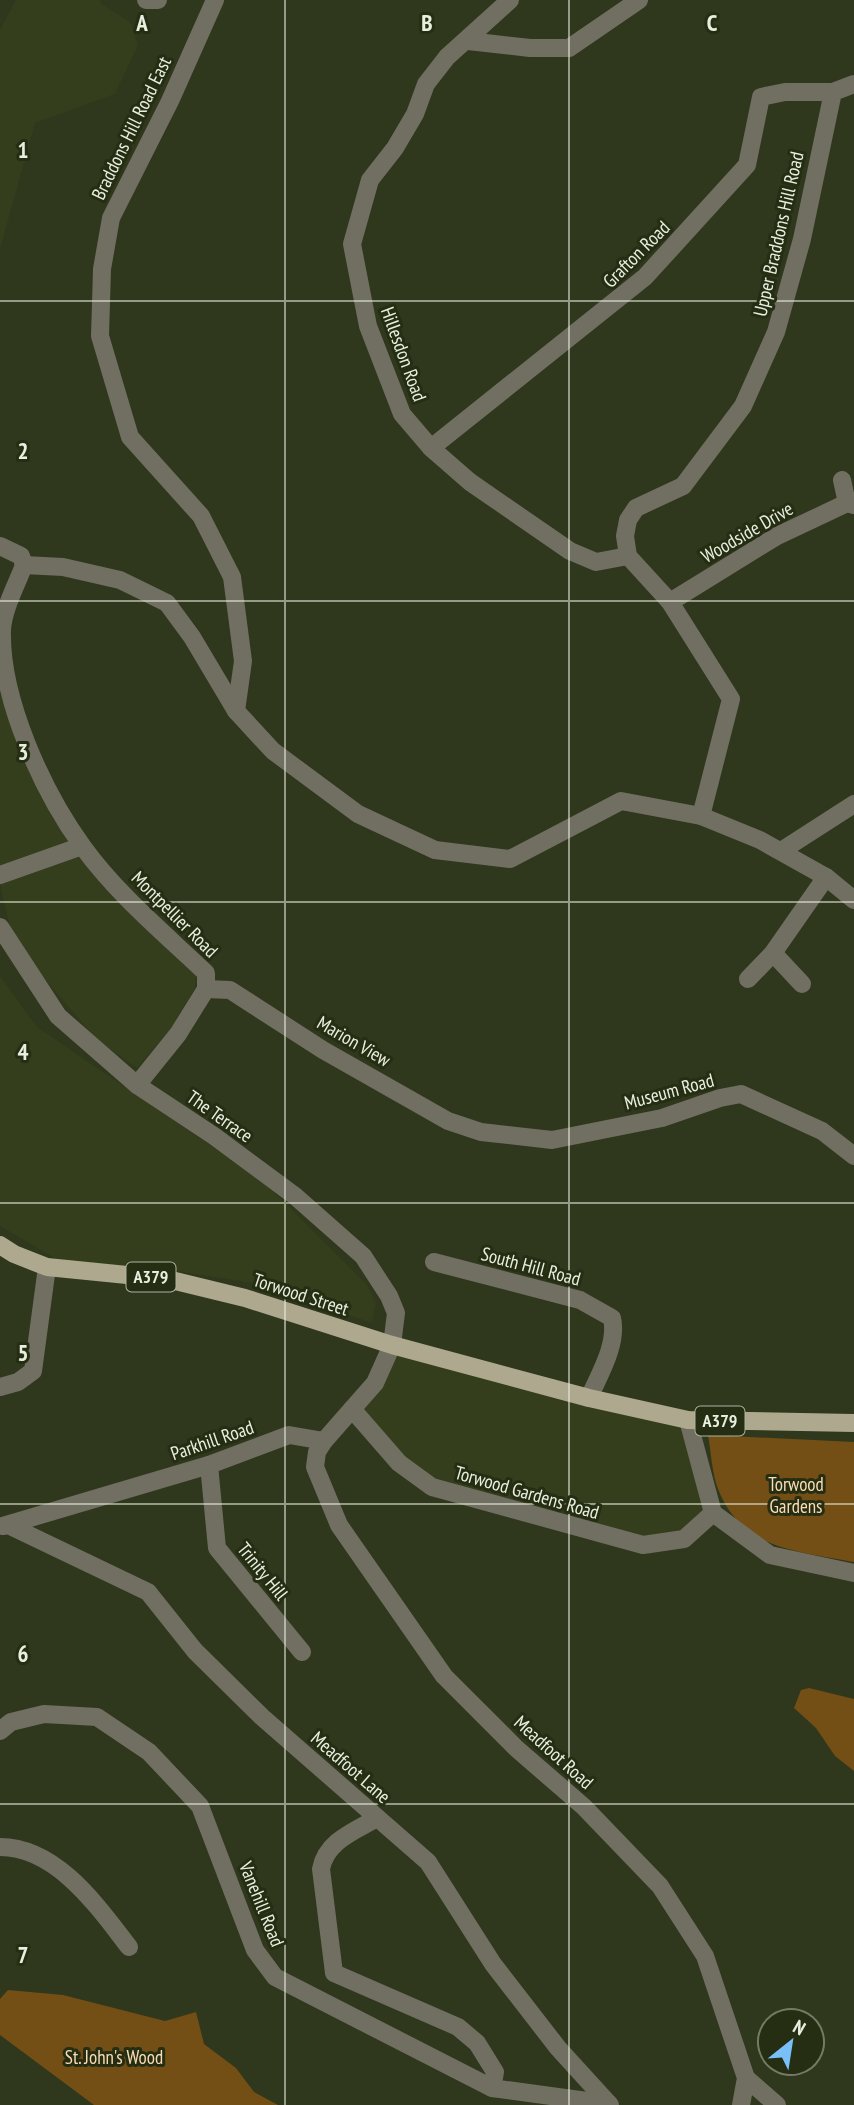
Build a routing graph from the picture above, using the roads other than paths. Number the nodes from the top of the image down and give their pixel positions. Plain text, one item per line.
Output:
1 (146, 0) edge
2 (159, 0) edge
3 (215, 0) edge
4 (510, 0) edge
5 (639, 0) edge
6 (468, 41) junction
7 (854, 83) edge
8 (833, 92) junction
9 (431, 448) junction
10 (842, 480) dead end
11 (850, 504) edge
12 (0, 546) edge
13 (628, 556) junction
14 (24, 565) junction
15 (670, 602) junction
16 (236, 711) junction
17 (854, 804) edge
18 (701, 817) junction
19 (82, 846) junction
20 (780, 851) junction
21 (0, 874) edge
22 (826, 877) junction
23 (854, 900) edge
24 (0, 927) edge
25 (773, 953) junction
26 (748, 979) dead end
27 (803, 984) dead end
28 (206, 989) junction
29 (137, 1085) junction
30 (481, 1132) joint
31 (854, 1156) edge
32 (0, 1245) edge
33 (434, 1262) dead end
34 (47, 1267) junction
35 (392, 1345) junction
36 (0, 1387) edge
37 (589, 1398) junction
38 (352, 1409) junction
39 (688, 1420) junction
40 (854, 1423) edge
41 (324, 1441) junction
42 (209, 1465) junction
43 (713, 1513) junction
44 (4, 1526) edge
45 (854, 1573) edge
46 (302, 1652) dead end
47 (0, 1731) edge
48 (377, 1818) junction
49 (0, 1847) edge
50 (129, 1947) dead end
51 (746, 2078) junction
52 (492, 2088) junction
53 (609, 2105) edge
54 (741, 2105) edge
55 (777, 2105) edge

1 - 2 street
3 - 16 street, Braddons Hill Road East
4 - 6 street, Hillesdon Road
5 - 6 street
6 - 9 street, Hillesdon Road
7 - 8 street
8 - 9 street, Grafton Road
8 - 13 street, Upper Braddons Hill Road
9 - 13 street, Hillesdon Road
10 - 11 street, Woodside Drive
11 - 15 street, Woodside Drive
12 - 14 street
13 - 15 street
14 - 16 street
14 - 19 street, Montpellier Road
15 - 18 street
16 - 18 street
17 - 20 street
18 - 20 street
19 - 21 street
19 - 28 street, Montpellier Road
20 - 22 street
22 - 23 street
22 - 25 street
24 - 29 street, The Terrace
25 - 26 street
25 - 27 street
28 - 29 street, Montpellier Road
28 - 30 street, Marion View
29 - 35 street, The Terrace
30 - 31 street, Museum Road
32 - 34 main road, Torwood Street / A379
33 - 37 street, South Hill Road
34 - 35 main road, Torwood Street / A379
34 - 36 street
35 - 37 main road, Torwood Street / A379
35 - 38 street
37 - 39 main road, A379
38 - 41 street
38 - 43 street, Torwood Gardens Road
39 - 40 main road, A379
39 - 43 street
41 - 42 street, Parkhill Road
41 - 51 street, Meadfoot Road
42 - 44 street, Parkhill Road
42 - 46 street, Trinity Hill
43 - 45 street
44 - 48 street, Meadfoot Lane
47 - 52 street, Vanehill Road
48 - 52 street
48 - 53 street, Meadfoot Lane
49 - 50 street
51 - 54 street, Meadfoot Road
51 - 55 street
52 - 53 street, Vanehill Road

